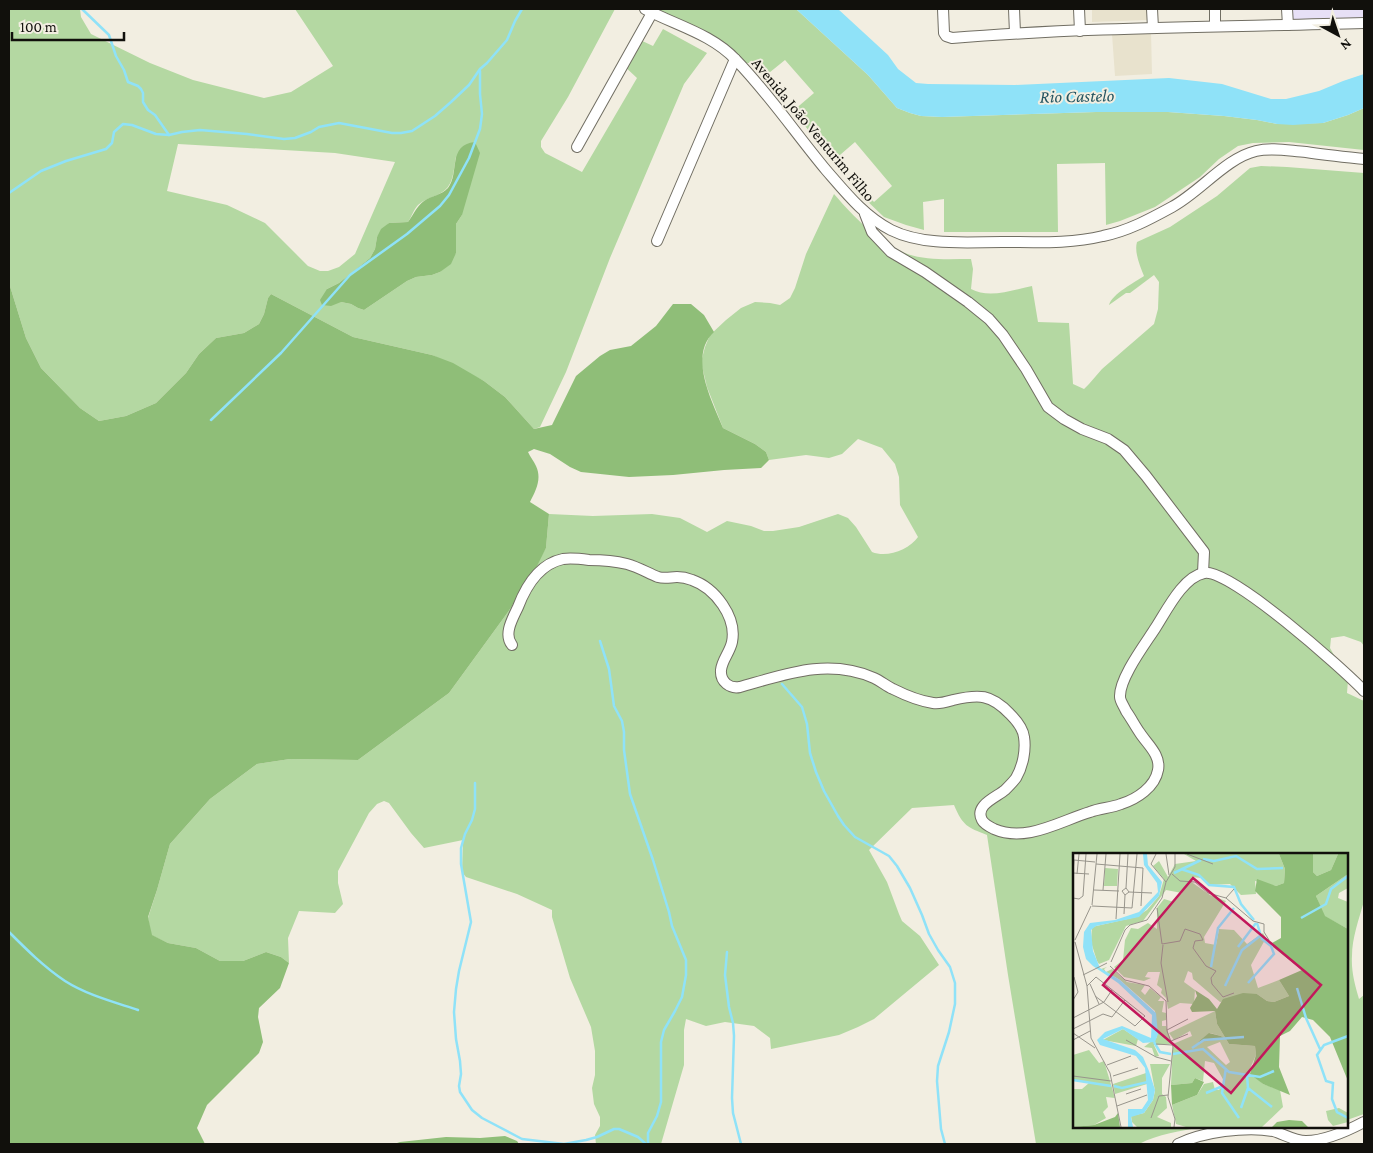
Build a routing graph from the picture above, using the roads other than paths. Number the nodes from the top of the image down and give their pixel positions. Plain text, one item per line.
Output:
1 (943, 9) edge
2 (1014, 9) edge
3 (1079, 9) edge
4 (1152, 9) edge
5 (1215, 9) edge
6 (1287, 9) edge
7 (648, 11) edge
8 (1364, 23) edge
9 (1288, 25) junction
10 (1216, 26) junction
11 (1153, 28) junction
12 (1080, 31) junction
13 (1015, 33) junction
14 (736, 59) junction
15 (577, 147) dead end
16 (1364, 159) edge
17 (865, 213) junction
18 (657, 241) dead end
19 (1203, 573) junction
20 (512, 645) dead end
21 (1364, 691) edge
22 (1364, 1122) edge
23 (1178, 1144) edge

1 - 13 street
2 - 13 street
3 - 12 street
4 - 11 street
5 - 10 street
6 - 9 street
7 - 14 street, Avenida João Venturim Filho
7 - 15 street
8 - 9 street
9 - 10 street
10 - 11 street
11 - 12 street
12 - 13 street
14 - 17 street, Avenida João Venturim Filho
14 - 18 street
16 - 17 street, Avenida João Venturim Filho
17 - 19 street
19 - 20 street
19 - 21 street
22 - 23 street

